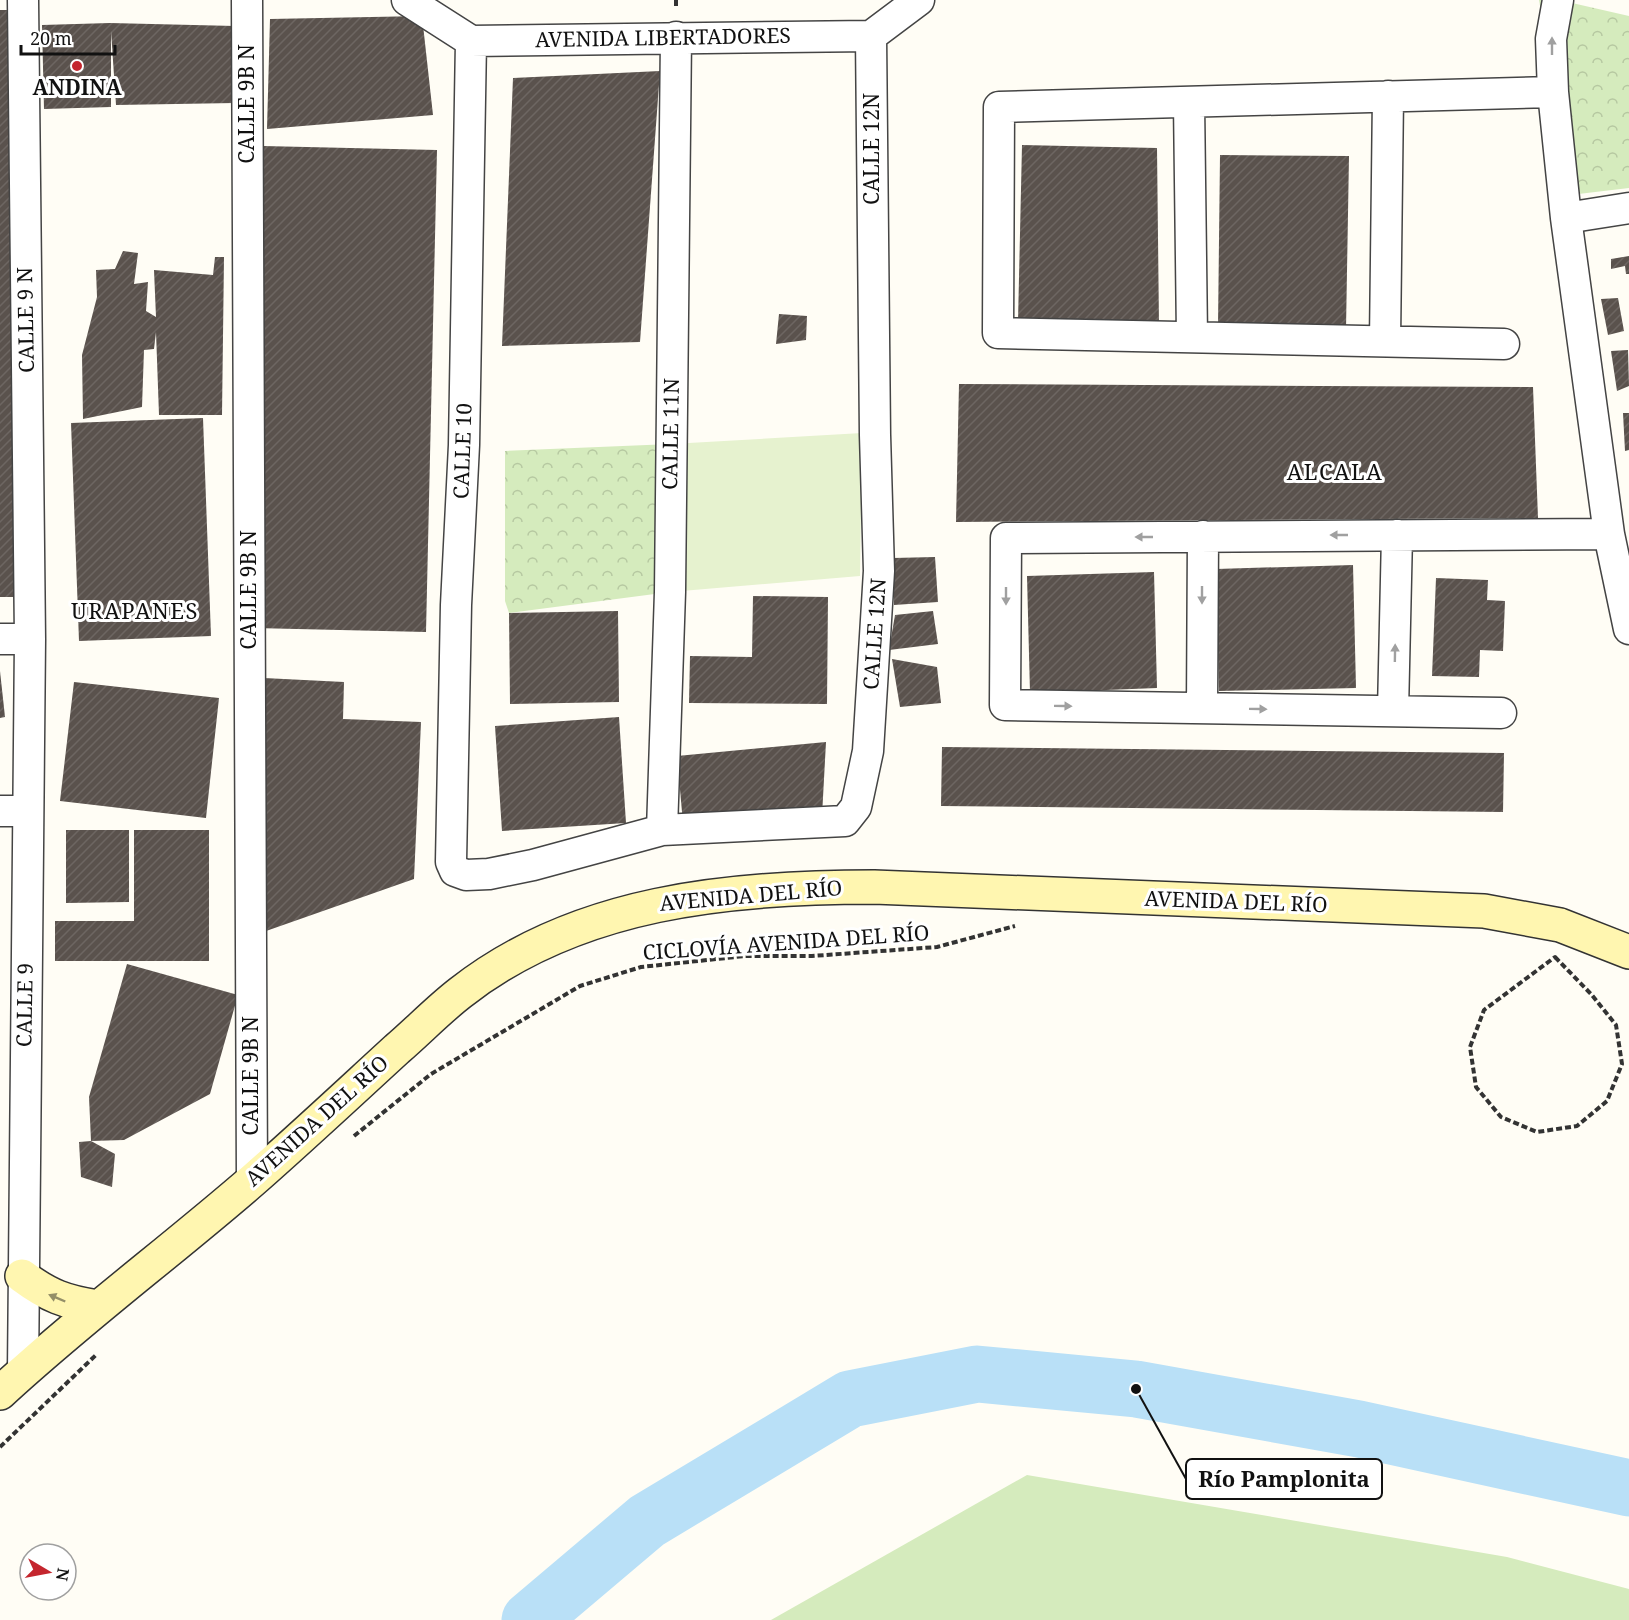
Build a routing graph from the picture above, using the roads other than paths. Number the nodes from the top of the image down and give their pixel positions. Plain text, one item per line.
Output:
1 (23, 0) edge
2 (247, 0) edge
3 (407, 0) edge
4 (919, 0) edge
5 (1557, 0) edge
6 (871, 36) junction
7 (676, 37) junction
8 (471, 41) junction
9 (1553, 92) junction
10 (1388, 96) junction
11 (1189, 102) junction
12 (1629, 208) edge
13 (1566, 218) junction
14 (1192, 337) junction
15 (1385, 341) junction
16 (1504, 344) dead end
17 (1609, 534) junction
18 (1397, 535) junction
19 (1203, 536) junction
20 (1627, 610) edge
21 (0, 639) edge
22 (30, 639) junction
23 (1202, 708) junction
24 (1393, 711) junction
25 (1501, 713) dead end
26 (14, 811) edge
27 (662, 830) junction
28 (451, 862) joint
29 (13, 916) edge
30 (1629, 952) edge
31 (252, 1181) junction
32 (22, 1276) junction
33 (98, 1307) junction
34 (11, 1382) edge

1 - 22 street, CALLE 9 N
2 - 31 street, CALLE 9B N
3 - 8 street
4 - 6 street
9 -> 5 street
6 - 7 street, AVENIDA LIBERTADORES
6 - 27 street, CALLE 12N
7 - 8 street, AVENIDA LIBERTADORES
7 - 27 street, CALLE 11N
8 - 28 street, CALLE 10
9 - 10 street
9 - 13 street
10 - 11 street
10 - 15 street
11 - 14 street
11 - 14 street
12 - 13 street
13 - 17 street
14 - 15 street
15 - 16 street
17 - 18 street
17 - 20 street
18 -> 19 street
24 -> 18 street
19 -> 23 street
19 -> 23 street
21 - 22 street
22 - 26 street, CALLE 9
23 -> 24 street
24 - 25 street
26 - 29 street, CALLE 9
27 - 28 street, CALLE 12N
29 - 32 street, CALLE 9
30 - 31 main road, AVENIDA DEL RÍO
31 - 33 main road, AVENIDA DEL RÍO
33 -> 32 main road
32 - 34 street, CALLE 9
33 - 34 main road, AVENIDA DEL RÍO

